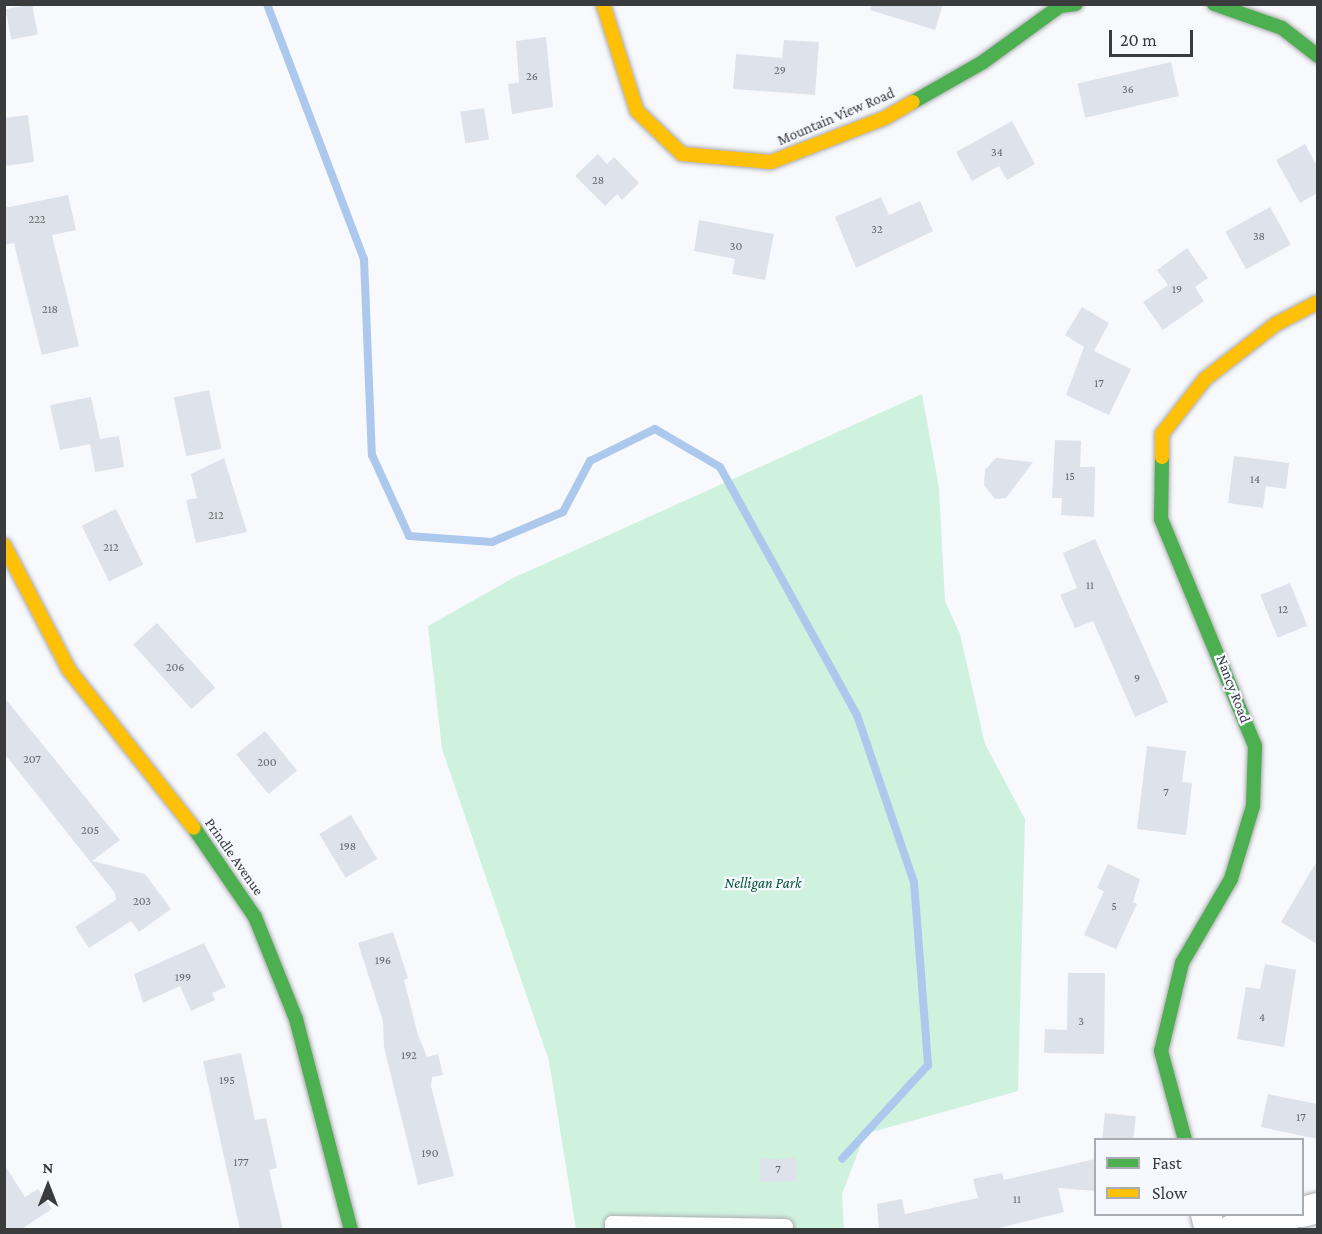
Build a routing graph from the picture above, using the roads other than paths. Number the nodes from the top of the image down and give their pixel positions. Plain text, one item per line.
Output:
1 (603, 4) edge
2 (1076, 4) edge
3 (1214, 4) edge
4 (1059, 5) edge
5 (1317, 56) edge
6 (1317, 302) edge
7 (4, 545) edge
8 (1184, 1138) edge
9 (1287, 1216) edge
10 (785, 1226) dead end
11 (351, 1230) edge
12 (612, 1230) edge
13 (1232, 1230) edge

1 - 4 street, Mountain View Road
2 - 4 street, Mountain View Road
3 - 5 street
6 - 8 street, Nancy Road
7 - 11 street, Prindle Avenue
9 - 13 street
10 - 12 lane

